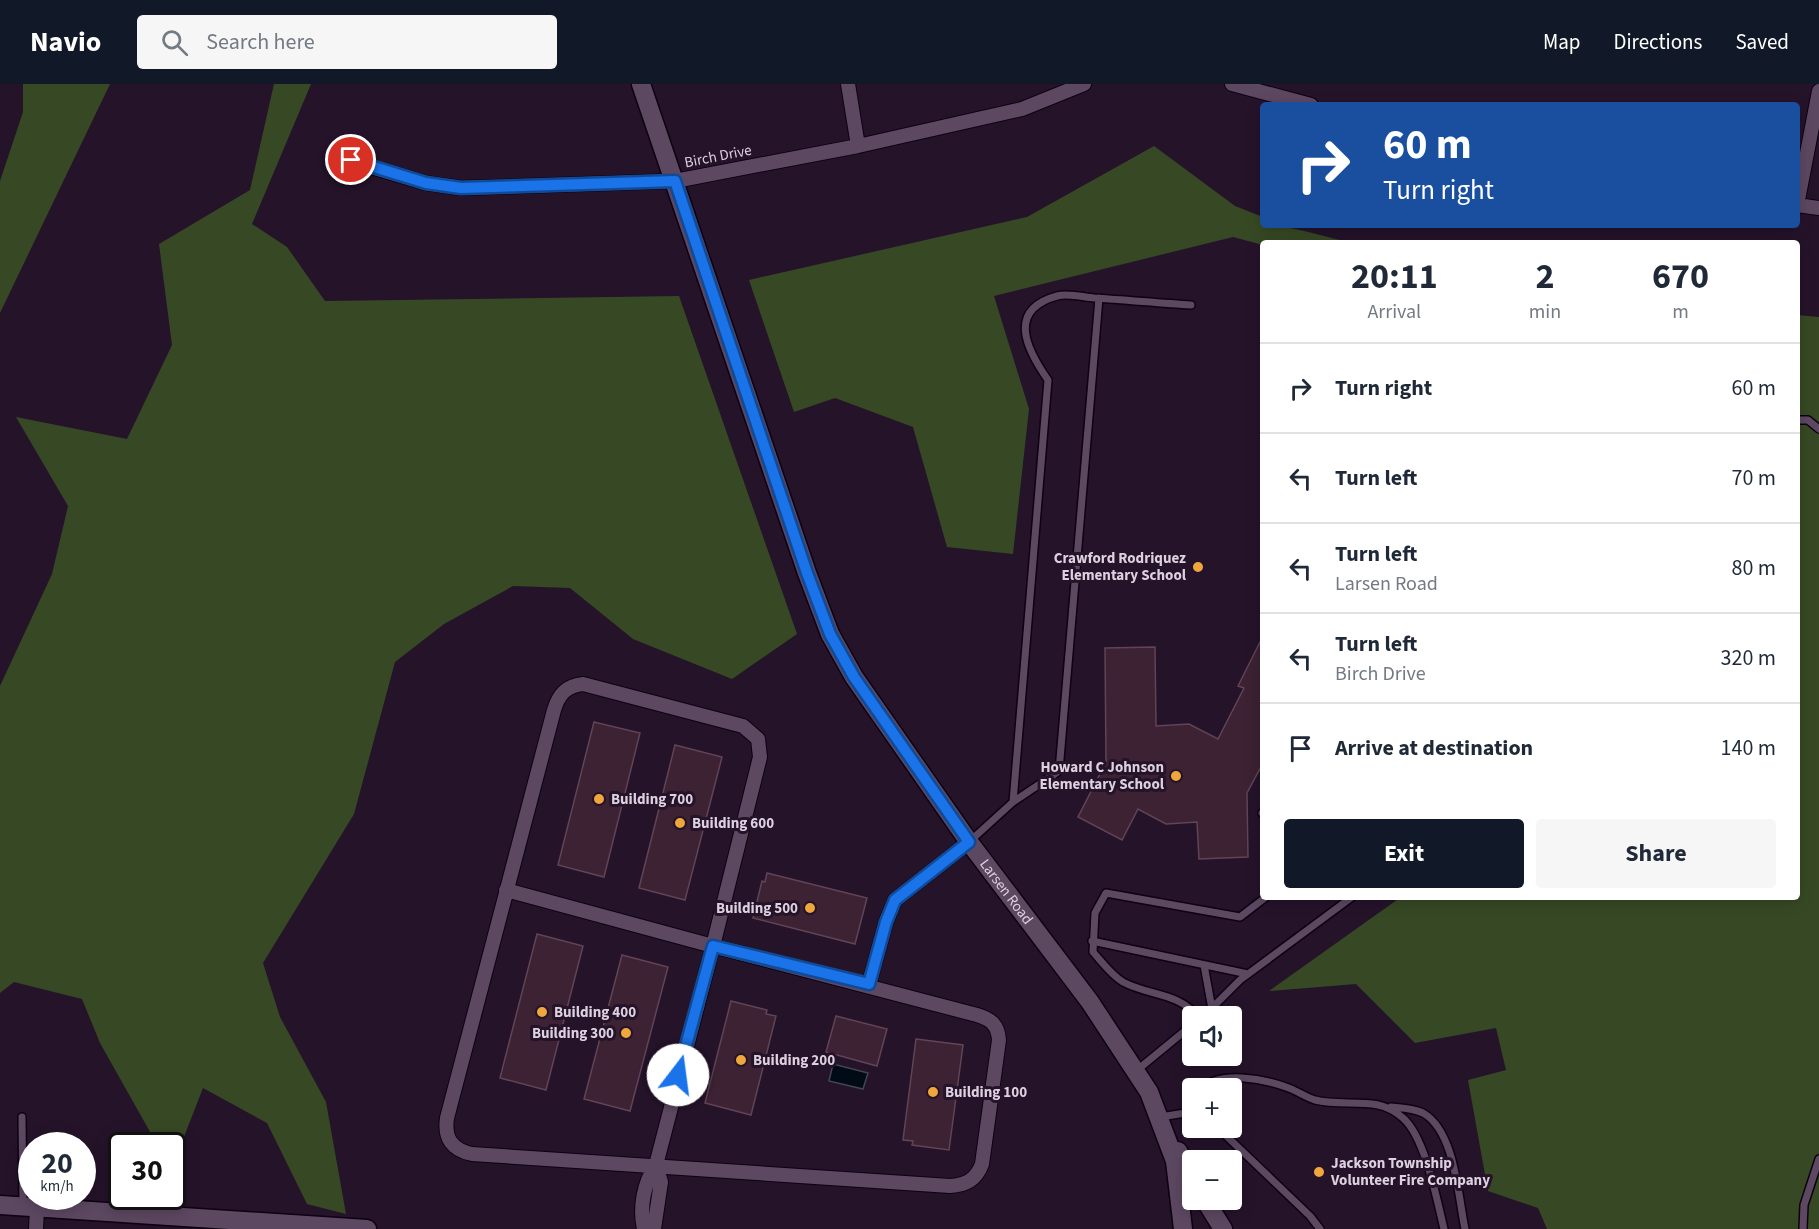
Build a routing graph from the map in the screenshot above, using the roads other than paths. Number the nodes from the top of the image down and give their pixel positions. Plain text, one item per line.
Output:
1 (641, 84) edge
2 (848, 84) edge
3 (1084, 84) edge
4 (1232, 84) edge
5 (1819, 91) edge
6 (1300, 102) edge
7 (858, 146) junction
8 (351, 160) dead end
9 (675, 181) junction
10 (1800, 189) edge
11 (1800, 205) edge
12 (1819, 208) edge
13 (1099, 298) junction
14 (1191, 305) dead end
15 (1800, 420) edge
16 (1819, 429) edge
17 (1013, 802) junction
18 (969, 842) junction
19 (506, 890) junction
20 (1262, 900) edge
21 (1348, 900) edge
22 (1092, 941) junction
23 (713, 946) junction
24 (1204, 965) junction
25 (1248, 974) junction
26 (869, 984) junction
27 (1187, 1006) edge
28 (1211, 1006) edge
29 (1215, 1006) edge
30 (1182, 1033) edge
31 (1136, 1071) junction
32 (1242, 1080) edge
33 (1389, 1107) junction
34 (1182, 1114) edge
35 (22, 1117) dead end
36 (1160, 1117) junction
37 (23, 1132) edge
38 (1228, 1138) edge
39 (1182, 1158) edge
40 (1819, 1160) edge
41 (656, 1165) junction
42 (0, 1205) edge
43 (18, 1206) edge
44 (31, 1210) edge
45 (76, 1210) edge
46 (1211, 1210) edge
47 (36, 1229) edge
48 (367, 1229) edge
49 (644, 1229) edge
50 (654, 1229) edge
51 (1183, 1229) edge
52 (1223, 1229) edge
53 (1320, 1229) edge
54 (1444, 1229) edge
55 (1465, 1229) edge
56 (1803, 1229) edge

1 - 9 street, Larsen Road
2 - 7 street
3 - 7 street, Birch Drive
4 - 6 street
5 - 10 street
7 - 9 street, Birch Drive
8 - 9 street, Birch Drive
9 - 18 street, Larsen Road
11 - 12 street
13 - 14 lane
13 - 17 lane
13 - 17 lane
15 - 16 lane
17 - 18 lane
18 - 26 street
18 - 31 street, Larsen Road
19 - 23 street
19 - 23 street
19 - 41 street
20 - 22 lane
21 - 25 lane
22 - 24 lane
22 - 27 lane
23 - 26 street
23 - 41 street
24 - 25 lane
24 - 28 lane
25 - 29 lane
26 - 41 street
30 - 31 lane
31 - 36 street, Larsen Road
32 - 33 lane
33 - 54 lane
33 - 55 lane
34 - 36 lane
35 - 37 lane
36 - 39 street
36 - 51 street, Larsen Road
38 - 53 lane
40 - 56 lane
41 - 49 street
41 - 50 street
42 - 43 street
44 - 47 street
45 - 48 street
46 - 52 street

